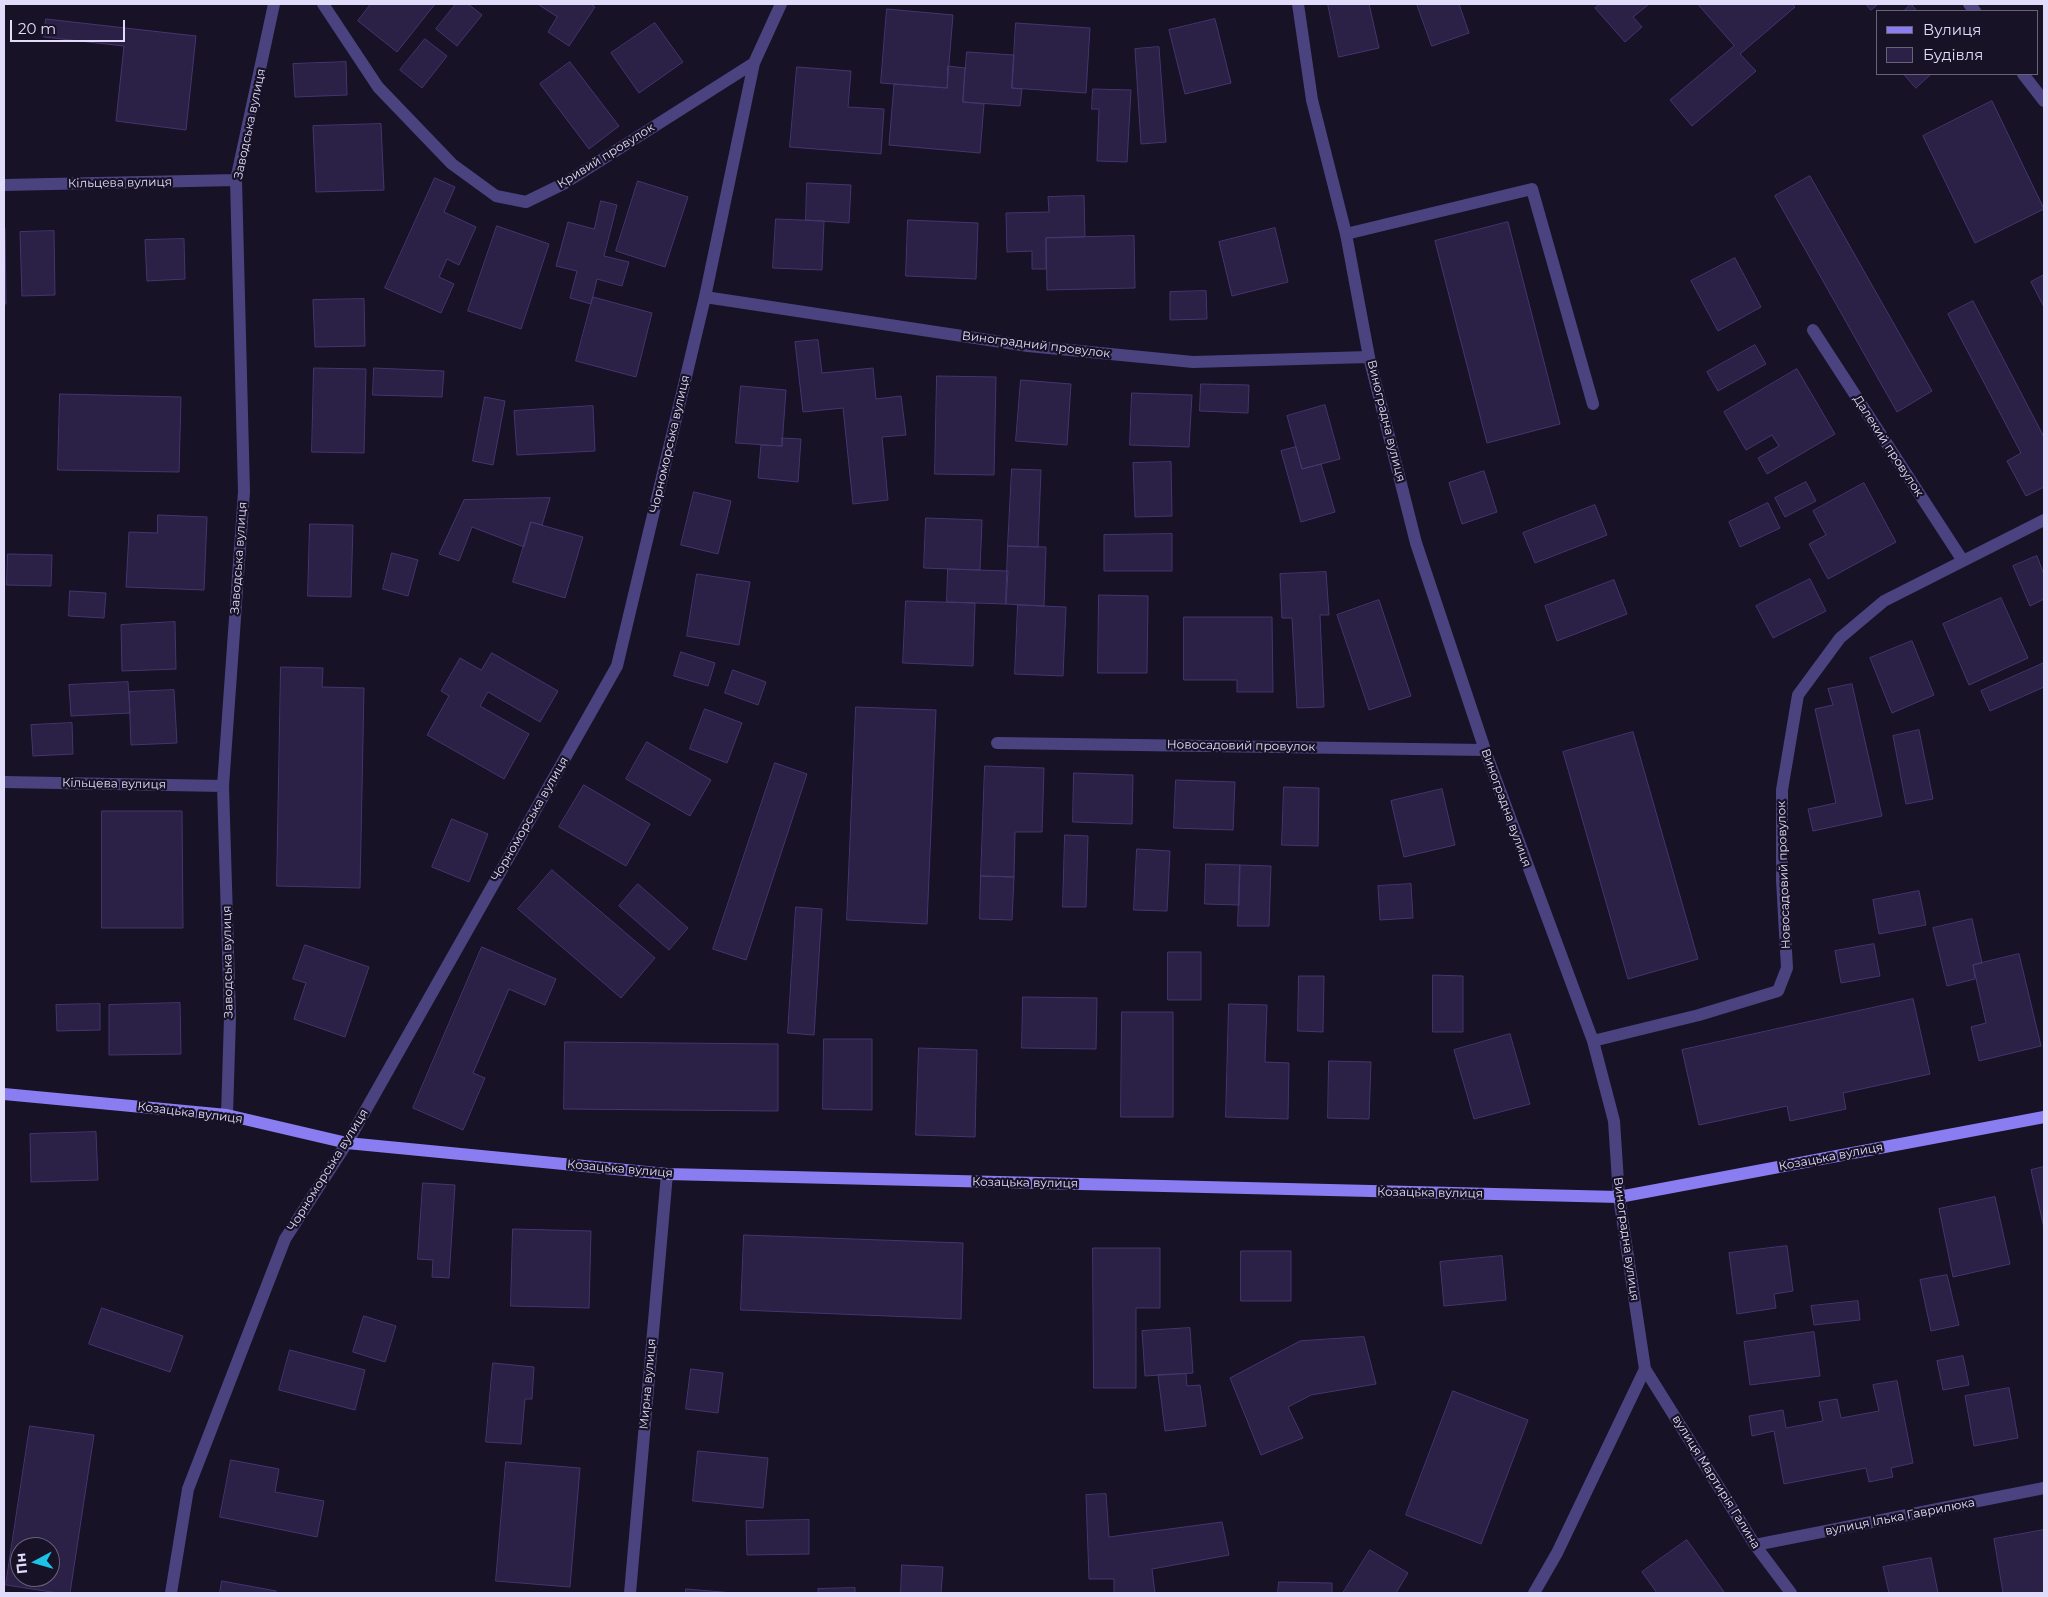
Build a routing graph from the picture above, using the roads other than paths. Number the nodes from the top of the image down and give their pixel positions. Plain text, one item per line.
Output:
1 (274, 4) edge
2 (323, 4) edge
3 (781, 4) edge
4 (1298, 4) edge
5 (754, 63) junction
6 (2024, 75) edge
7 (2044, 102) edge
8 (236, 180) junction
9 (4, 185) edge
10 (1346, 234) junction
11 (705, 297) junction
12 (1813, 330) dead end
13 (1370, 357) junction
14 (1594, 404) dead end
15 (2044, 520) edge
16 (1963, 561) junction
17 (997, 743) dead end
18 (1485, 750) junction
19 (4, 782) edge
20 (223, 786) junction
21 (1593, 1041) junction
22 (4, 1094) edge
23 (227, 1115) junction
24 (2044, 1117) edge
25 (347, 1142) junction
26 (667, 1174) junction
27 (1618, 1197) junction
28 (1645, 1369) junction
29 (2044, 1488) edge
30 (1755, 1545) junction
31 (171, 1593) edge
32 (630, 1593) edge
33 (1534, 1593) edge
34 (1792, 1593) edge

1 - 8 street, Заводська вулиця
2 - 5 street, Кривий провулок
3 - 5 street, Чорноморська вулиця
4 - 10 street, Виноградна вулиця
5 - 11 street, Чорноморська вулиця
6 - 7 street
8 - 9 street, Кільцева вулиця
8 - 20 street, Заводська вулиця
10 - 13 street, Виноградна вулиця
10 - 14 street
11 - 13 street, Виноградний провулок
11 - 25 street, Чорноморська вулиця
12 - 16 street, Далекий провулок
13 - 18 street, Виноградна вулиця
15 - 16 street, Новосадовий провулок
16 - 21 street, Новосадовий провулок
17 - 18 street, Новосадовий провулок
18 - 21 street, Виноградна вулиця
19 - 20 street, Кільцева вулиця
20 - 23 street, Заводська вулиця
21 - 27 street, Виноградна вулиця
22 - 23 street, Козацька вулиця
23 - 25 street, Козацька вулиця
24 - 27 street, Козацька вулиця
25 - 26 street, Козацька вулиця
25 - 31 street, Чорноморська вулиця
26 - 27 street, Козацька вулиця
26 - 32 street, Мирна вулиця
27 - 28 street, Виноградна вулиця
28 - 30 street, вулиця Мартирія Галина
28 - 33 street
29 - 30 street, вулиця Ілька Гаврилюка
30 - 34 street, вулиця Мартирія Галина

